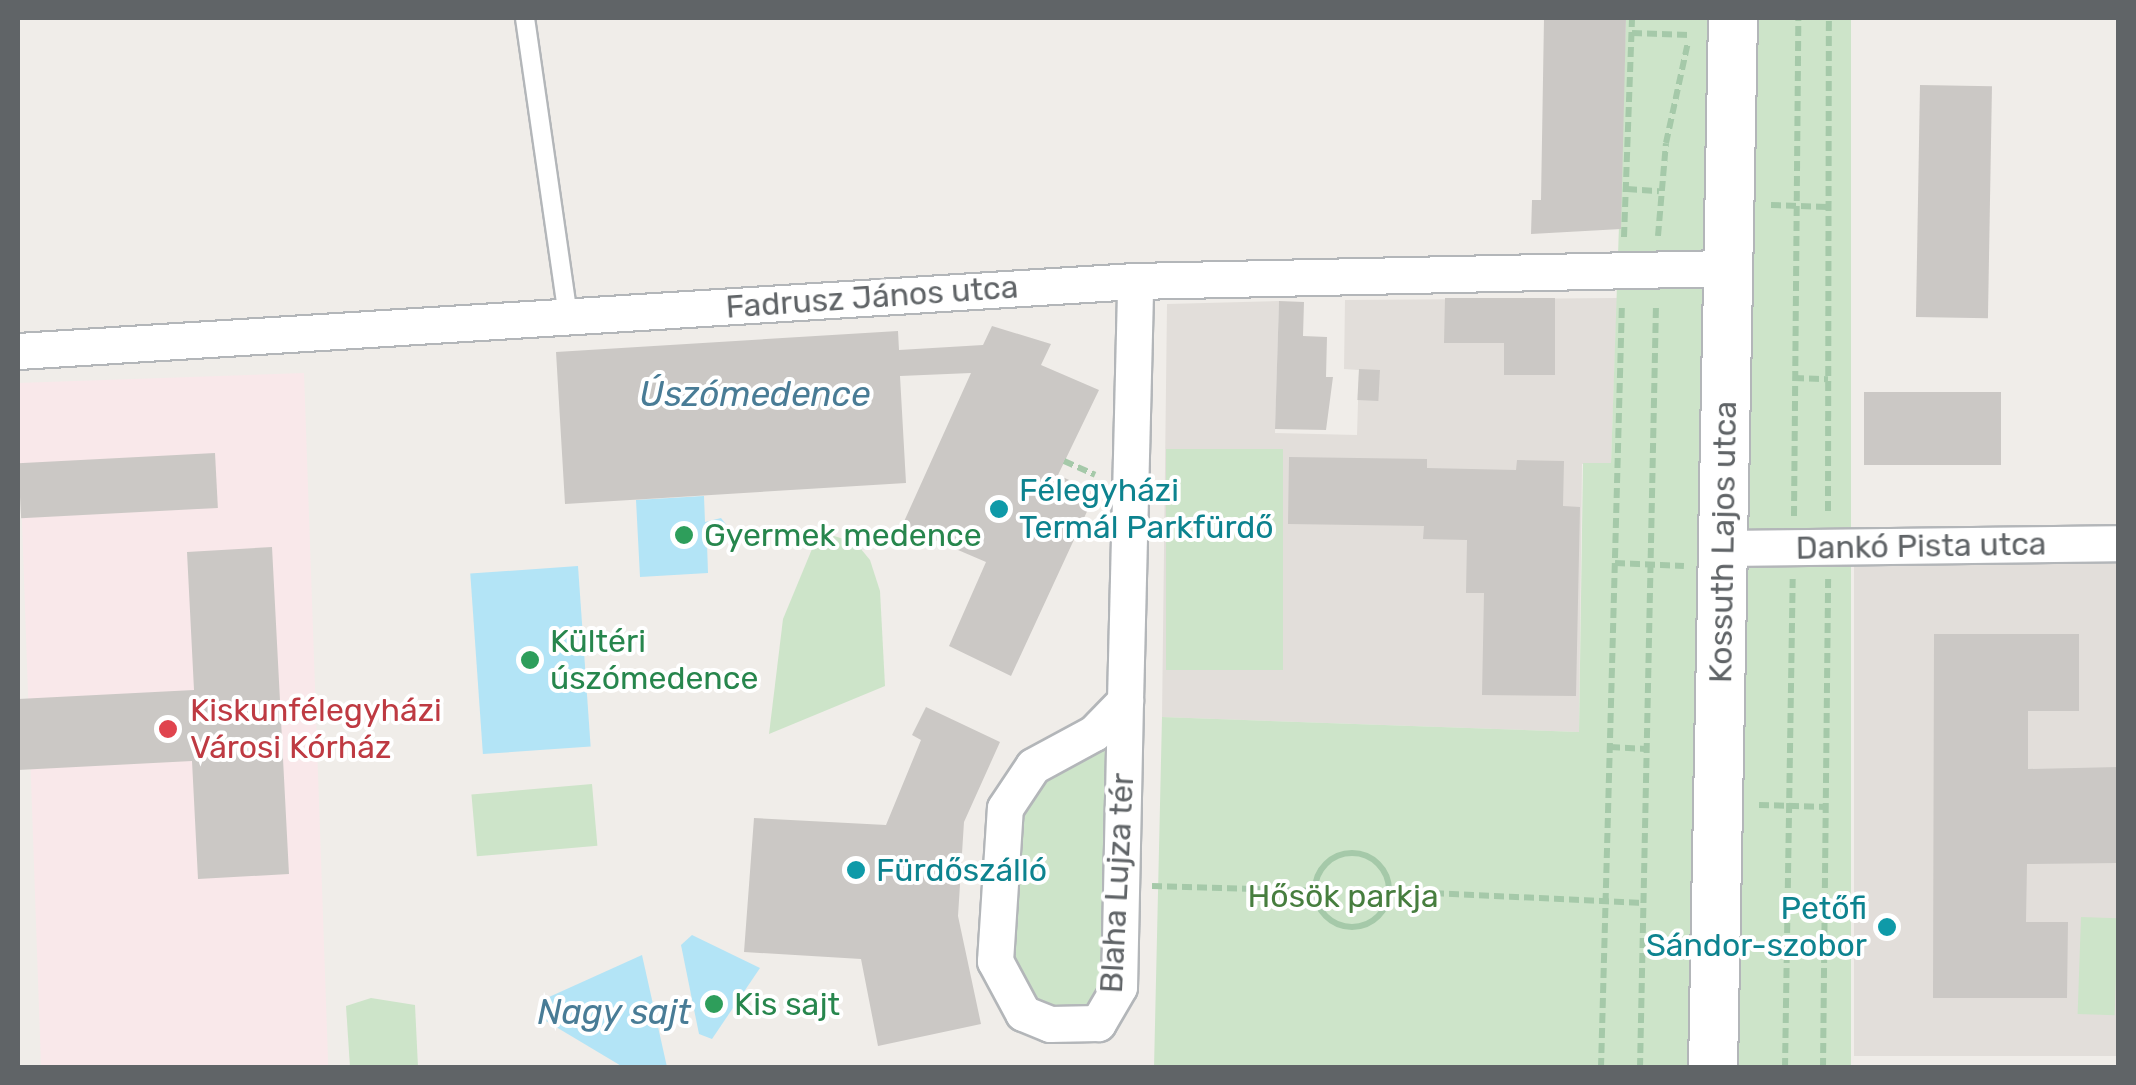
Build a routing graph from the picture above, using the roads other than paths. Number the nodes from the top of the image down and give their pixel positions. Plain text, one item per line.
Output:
1 (525, 18) edge
2 (1733, 18) edge
3 (1728, 268) junction
4 (1136, 281) junction
5 (568, 316) junction
6 (18, 351) edge
7 (2118, 543) edge
8 (1723, 548) junction
9 (1125, 701) junction
10 (1713, 1068) edge

1 - 5 lane
2 - 3 street, Kossuth Lajos utca
3 - 4 street, Fadrusz János utca
3 - 8 street, Kossuth Lajos utca
4 - 5 street, Fadrusz János utca
4 - 9 street, Blaha Lujza tér
5 - 6 street, Fadrusz János utca
7 - 8 street, Dankó Pista utca
8 - 10 street, Kossuth Lajos utca
9 - 9 street, Blaha Lujza tér

